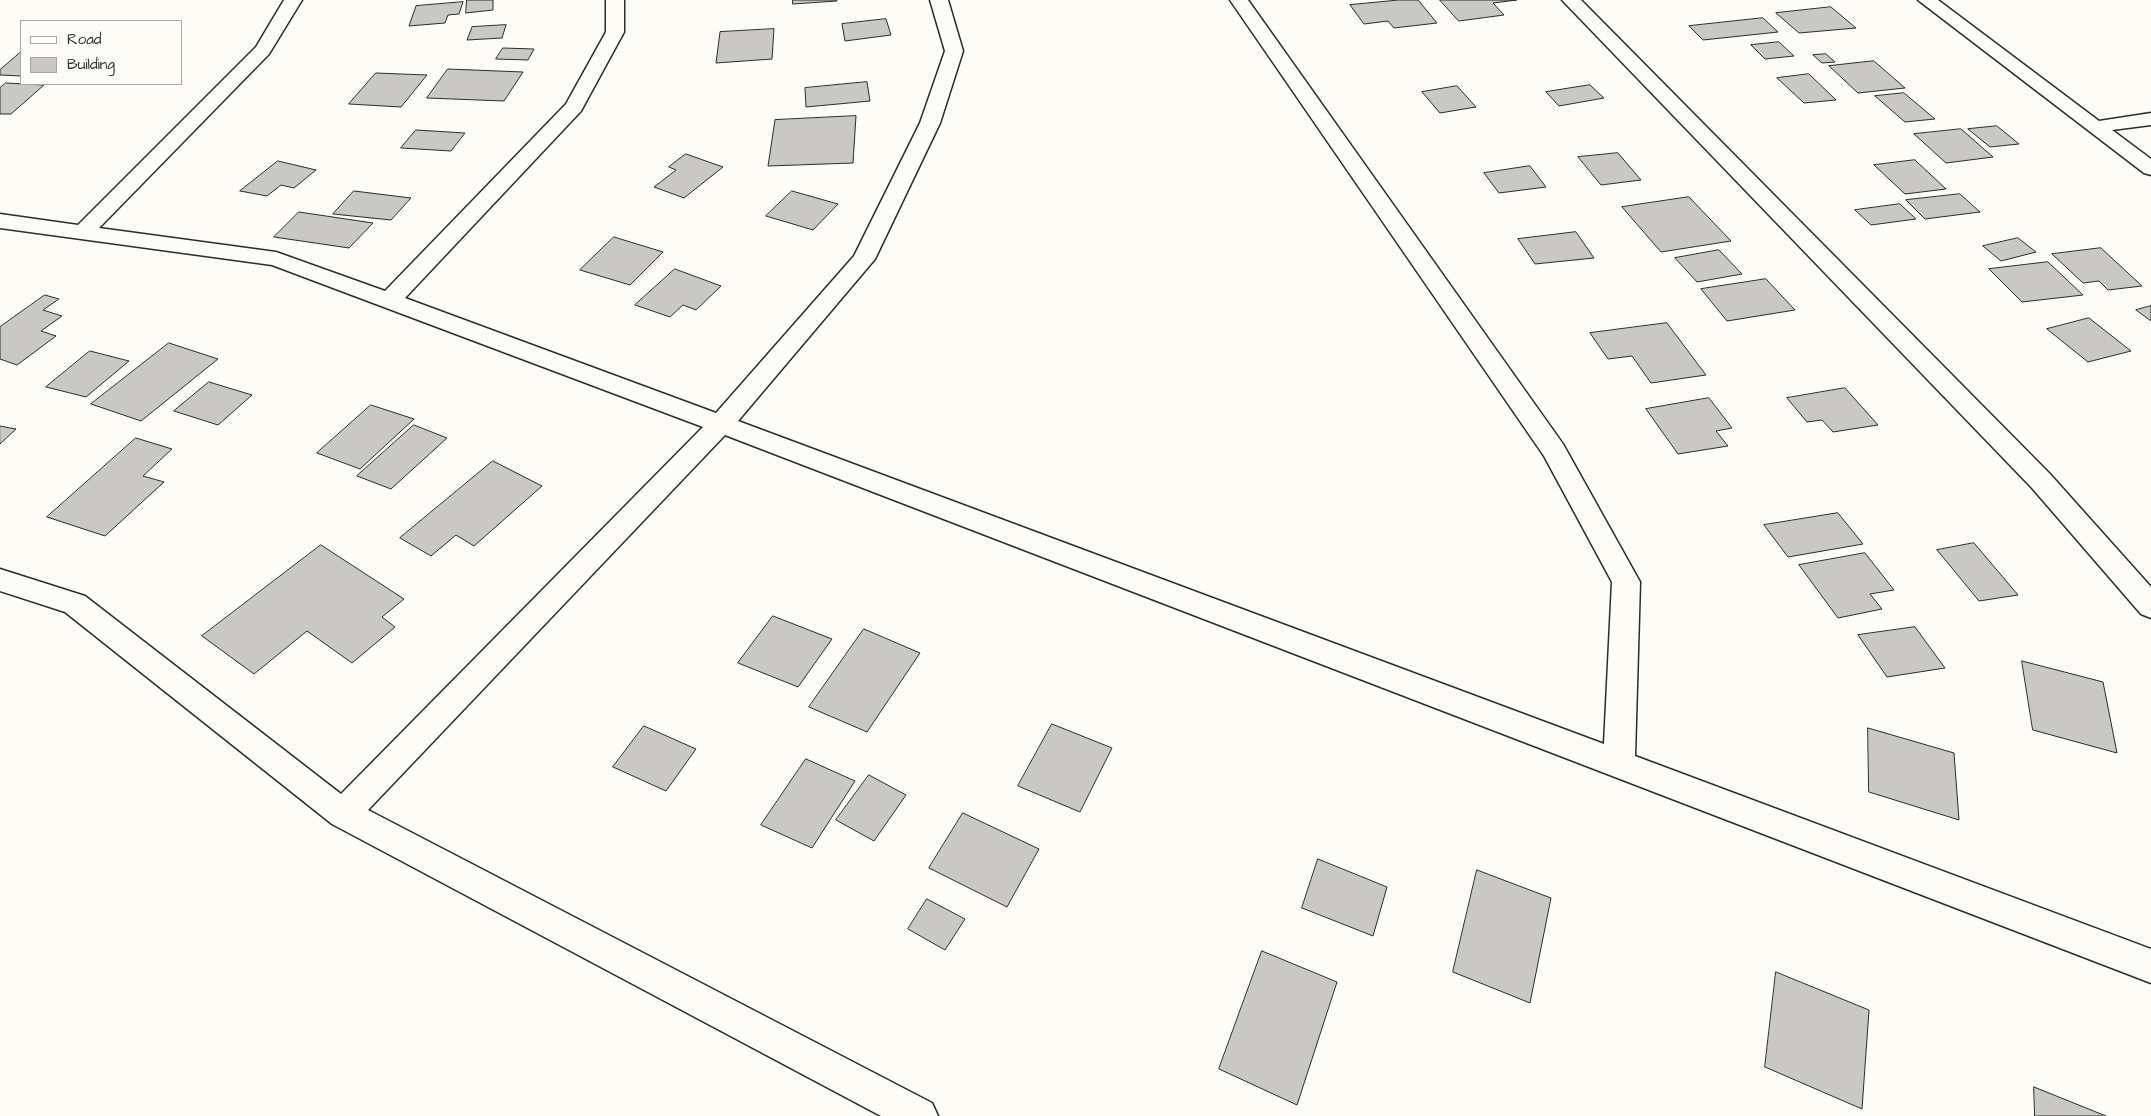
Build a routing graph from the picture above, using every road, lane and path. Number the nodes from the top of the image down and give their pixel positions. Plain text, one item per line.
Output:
1 (293, 0) edge
2 (615, 0) edge
3 (939, 0) edge
4 (1238, 0) edge
5 (1571, 0) edge
6 (1927, 0) edge
7 (2151, 119) edge
8 (2095, 127) junction
9 (2151, 169) edge
10 (0, 221) edge
11 (83, 232) junction
12 (389, 301) junction
13 (721, 424) junction
14 (0, 580) edge
15 (2151, 606) edge
16 (1619, 764) junction
17 (343, 814) junction
18 (2151, 966) edge
19 (919, 1116) edge

1 - 11 street
2 - 12 street
3 - 13 street
4 - 16 street
5 - 15 street
6 - 8 street
7 - 8 street
8 - 9 street
10 - 11 street
11 - 12 street
12 - 13 street
13 - 16 street
13 - 17 street
14 - 17 street
16 - 18 street
17 - 19 street

